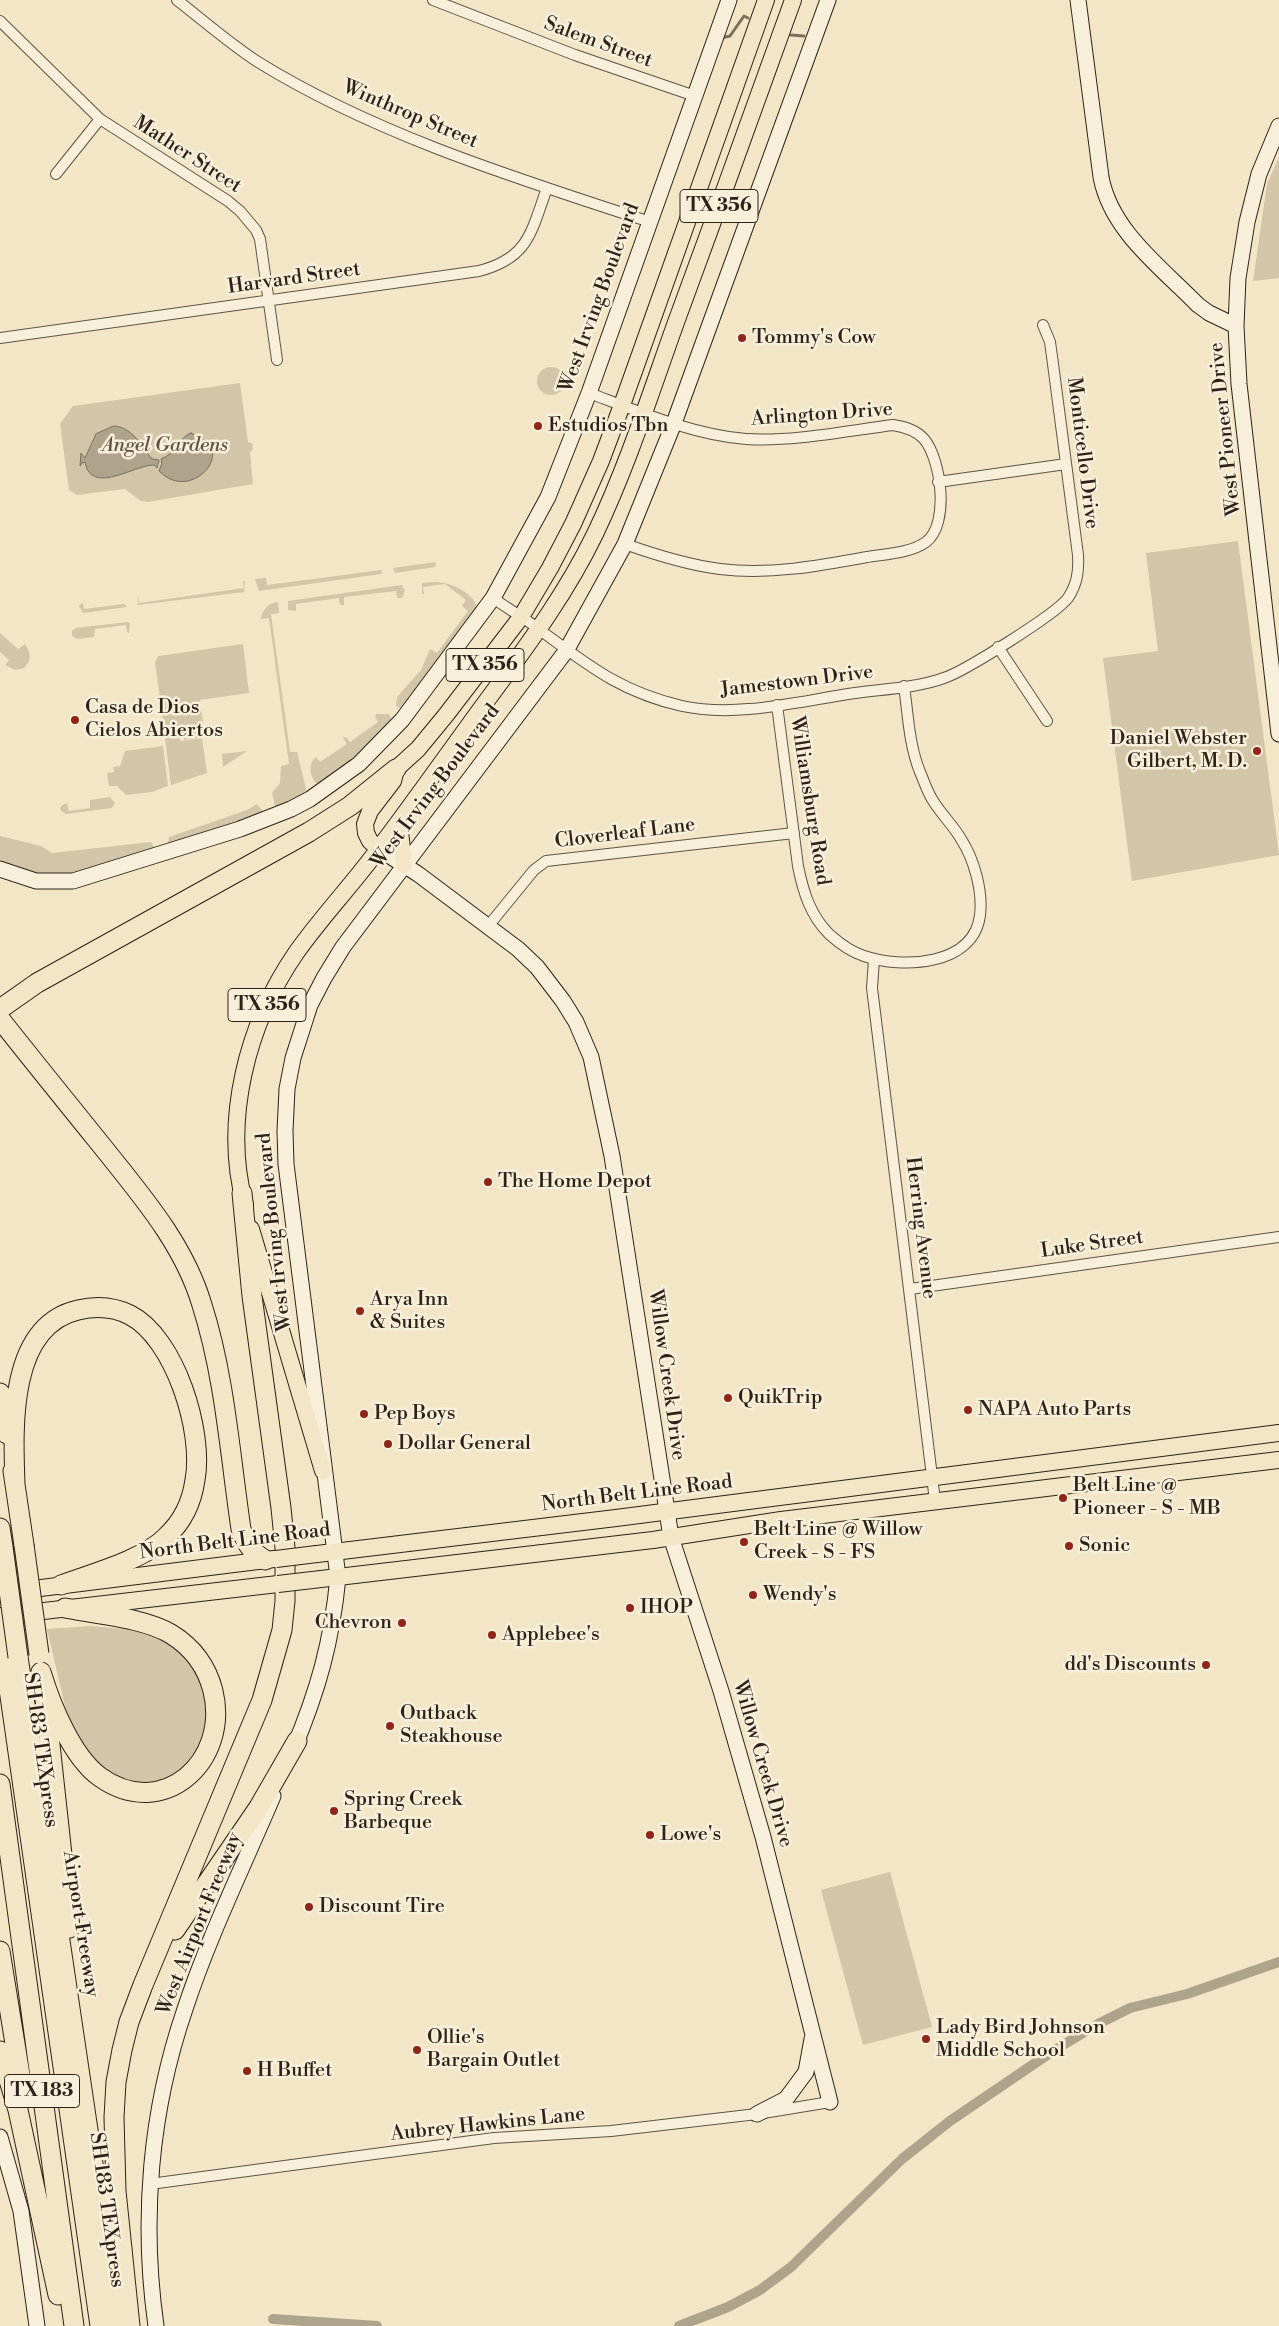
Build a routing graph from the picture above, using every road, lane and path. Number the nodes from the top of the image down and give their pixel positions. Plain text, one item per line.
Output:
1 (177, 0) edge
2 (433, 0) edge
3 (729, 0) edge
4 (766, 0) edge
5 (793, 0) edge
6 (828, 0) edge
7 (1078, 0) edge
8 (0, 21) edge
9 (695, 96) junction
10 (100, 119) junction
11 (1279, 126) edge
12 (56, 174) dead end
13 (547, 188) junction
14 (650, 222) junction
15 (270, 300) junction
16 (1043, 325) dead end
17 (1236, 326) junction
18 (0, 338) edge
19 (277, 360) dead end
20 (589, 393) junction
21 (622, 405) junction
22 (644, 412) junction
23 (674, 424) junction
24 (1066, 464) junction
25 (938, 482) junction
26 (625, 544) junction
27 (1074, 587) joint
28 (493, 598) junction
29 (521, 618) junction
30 (539, 629) junction
31 (998, 648) junction
32 (566, 651) junction
33 (904, 686) junction
34 (776, 705) junction
35 (1047, 720) dead end
36 (1279, 734) edge
37 (396, 769) junction
38 (402, 816) junction
39 (794, 833) junction
40 (379, 849) junction
41 (404, 865) junction
42 (0, 869) edge
43 (489, 925) junction
44 (874, 959) junction
45 (0, 1009) edge
46 (0, 1019) edge
47 (242, 1193) junction
48 (1279, 1237) edge
49 (910, 1289) junction
50 (0, 1393) edge
51 (1279, 1433) edge
52 (1279, 1460) edge
53 (323, 1471) junction
54 (933, 1478) junction
55 (15, 1484) junction
56 (935, 1502) junction
57 (666, 1512) junction
58 (0, 1528) edge
59 (671, 1537) junction
60 (334, 1552) junction
61 (271, 1559) junction
62 (338, 1577) junction
63 (61, 1585) junction
64 (0, 1594) edge
65 (65, 1608) junction
66 (0, 1616) edge
67 (0, 1626) edge
68 (11, 1658) junction
69 (42, 1672) junction
70 (0, 1688) edge
71 (297, 1741) junction
72 (0, 1784) edge
73 (0, 1951) edge
74 (143, 1985) junction
75 (812, 2025) junction
76 (0, 2051) edge
77 (77, 2051) junction
78 (830, 2102) joint
79 (757, 2114) junction
80 (0, 2137) edge
81 (150, 2184) junction
82 (42, 2212) junction
83 (38, 2326) edge
84 (64, 2326) edge
85 (74, 2326) edge
86 (91, 2326) edge
87 (100, 2326) edge
88 (118, 2326) edge
89 (130, 2326) edge
90 (156, 2326) edge

1 - 13 street, Winthrop Street
2 - 9 street, Salem Street
3 - 9 street, West Irving Boulevard
4 - 21 main road, West Irving Boulevard / TX 356
5 - 22 main road, West Irving Boulevard / TX 356
6 - 23 street, West Irving Boulevard
7 - 17 street
8 - 10 street, Mather Street
9 - 14 street, West Irving Boulevard
10 - 12 street
10 - 15 street, Mather Street
11 - 17 street, West Pioneer Drive
13 - 14 street, Winthrop Street
13 - 15 street, Harvard Street
14 - 20 street, West Irving Boulevard
15 - 18 street, Harvard Street
15 - 19 street, Mather Street
16 - 24 street, Monticello Drive
17 - 36 street, West Pioneer Drive
20 - 21 street, Arlington Drive
20 - 28 street, West Irving Boulevard
21 - 22 street, Arlington Drive
21 - 29 main road, West Irving Boulevard / TX 356
22 - 23 street, Arlington Drive
22 - 30 main road, West Irving Boulevard / TX 356
23 - 25 street, Arlington Drive
23 - 26 street, West Irving Boulevard
24 - 25 street
24 - 27 street, Monticello Drive
25 - 26 street, Arlington Drive
26 - 32 street, West Irving Boulevard
27 - 31 street, Jamestown Drive
28 - 29 street, Jamestown Drive
28 - 42 street, West Irving Boulevard
29 - 30 street, Jamestown Drive
29 - 37 main road, West Irving Boulevard / TX 356
30 - 32 street, Jamestown Drive
30 - 38 main road, West Irving Boulevard / TX 356
31 - 33 street, Jamestown Drive
31 - 35 street
32 - 34 street, Jamestown Drive
32 - 41 street, West Irving Boulevard
33 - 34 street, Jamestown Drive
33 - 44 street, Williamsburg Road
34 - 39 street, Williamsburg Road
37 - 40 main road
37 - 45 highway
38 - 40 main road, West Irving Boulevard / TX 356
38 - 41 main road
39 - 43 street, Cloverleaf Lane
39 - 44 street, Williamsburg Road
40 - 41 street, Willow Creek Drive
40 - 47 main road, West Irving Boulevard / TX 356
41 - 43 street, Willow Creek Drive
41 - 53 street, West Irving Boulevard
43 - 57 street, Willow Creek Drive
44 - 49 street, Herring Avenue
46 - 61 highway
47 - 53 main road, West Irving Boulevard
47 - 74 highway
48 - 49 street, Luke Street
49 - 54 street, Herring Avenue
50 - 55 highway
51 - 54 main road, North Belt Line Road
52 - 56 main road
53 - 60 street, West Irving Boulevard
54 - 56 street, Herring Avenue
54 - 57 main road, North Belt Line Road
55 - 63 highway
55 - 69 highway, bridge
56 - 59 main road
57 - 59 street, Willow Creek Drive
57 - 60 main road, North Belt Line Road
58 - 68 highway, Airport Freeway / TX 183, bridge
59 - 62 main road
59 - 75 street, Willow Creek Drive
60 - 61 main road, North Belt Line Road, bridge
60 - 62 street, West Irving Boulevard
61 - 63 main road, North Belt Line Road
62 - 65 main road, bridge
62 - 71 street, West Airport Freeway
63 - 64 main road, North Belt Line Road
65 - 66 main road
65 - 69 highway
67 - 68 highway, SH 183 TEXpress
68 - 77 highway, Airport Freeway / TX 183
68 - 87 highway, SH 183 TEXpress
69 - 77 highway
70 - 86 highway, SH 183 TEXpress
71 - 74 highway
71 - 81 street, West Airport Freeway
72 - 85 highway, TX 183
73 - 82 highway
74 - 89 highway
75 - 78 street, Willow Creek Drive
75 - 79 street
76 - 82 highway
77 - 88 highway, Airport Freeway / TX 183
78 - 79 street, Aubrey Hawkins Lane
79 - 81 street, Aubrey Hawkins Lane
80 - 83 street
81 - 90 street, West Airport Freeway
82 - 84 highway

